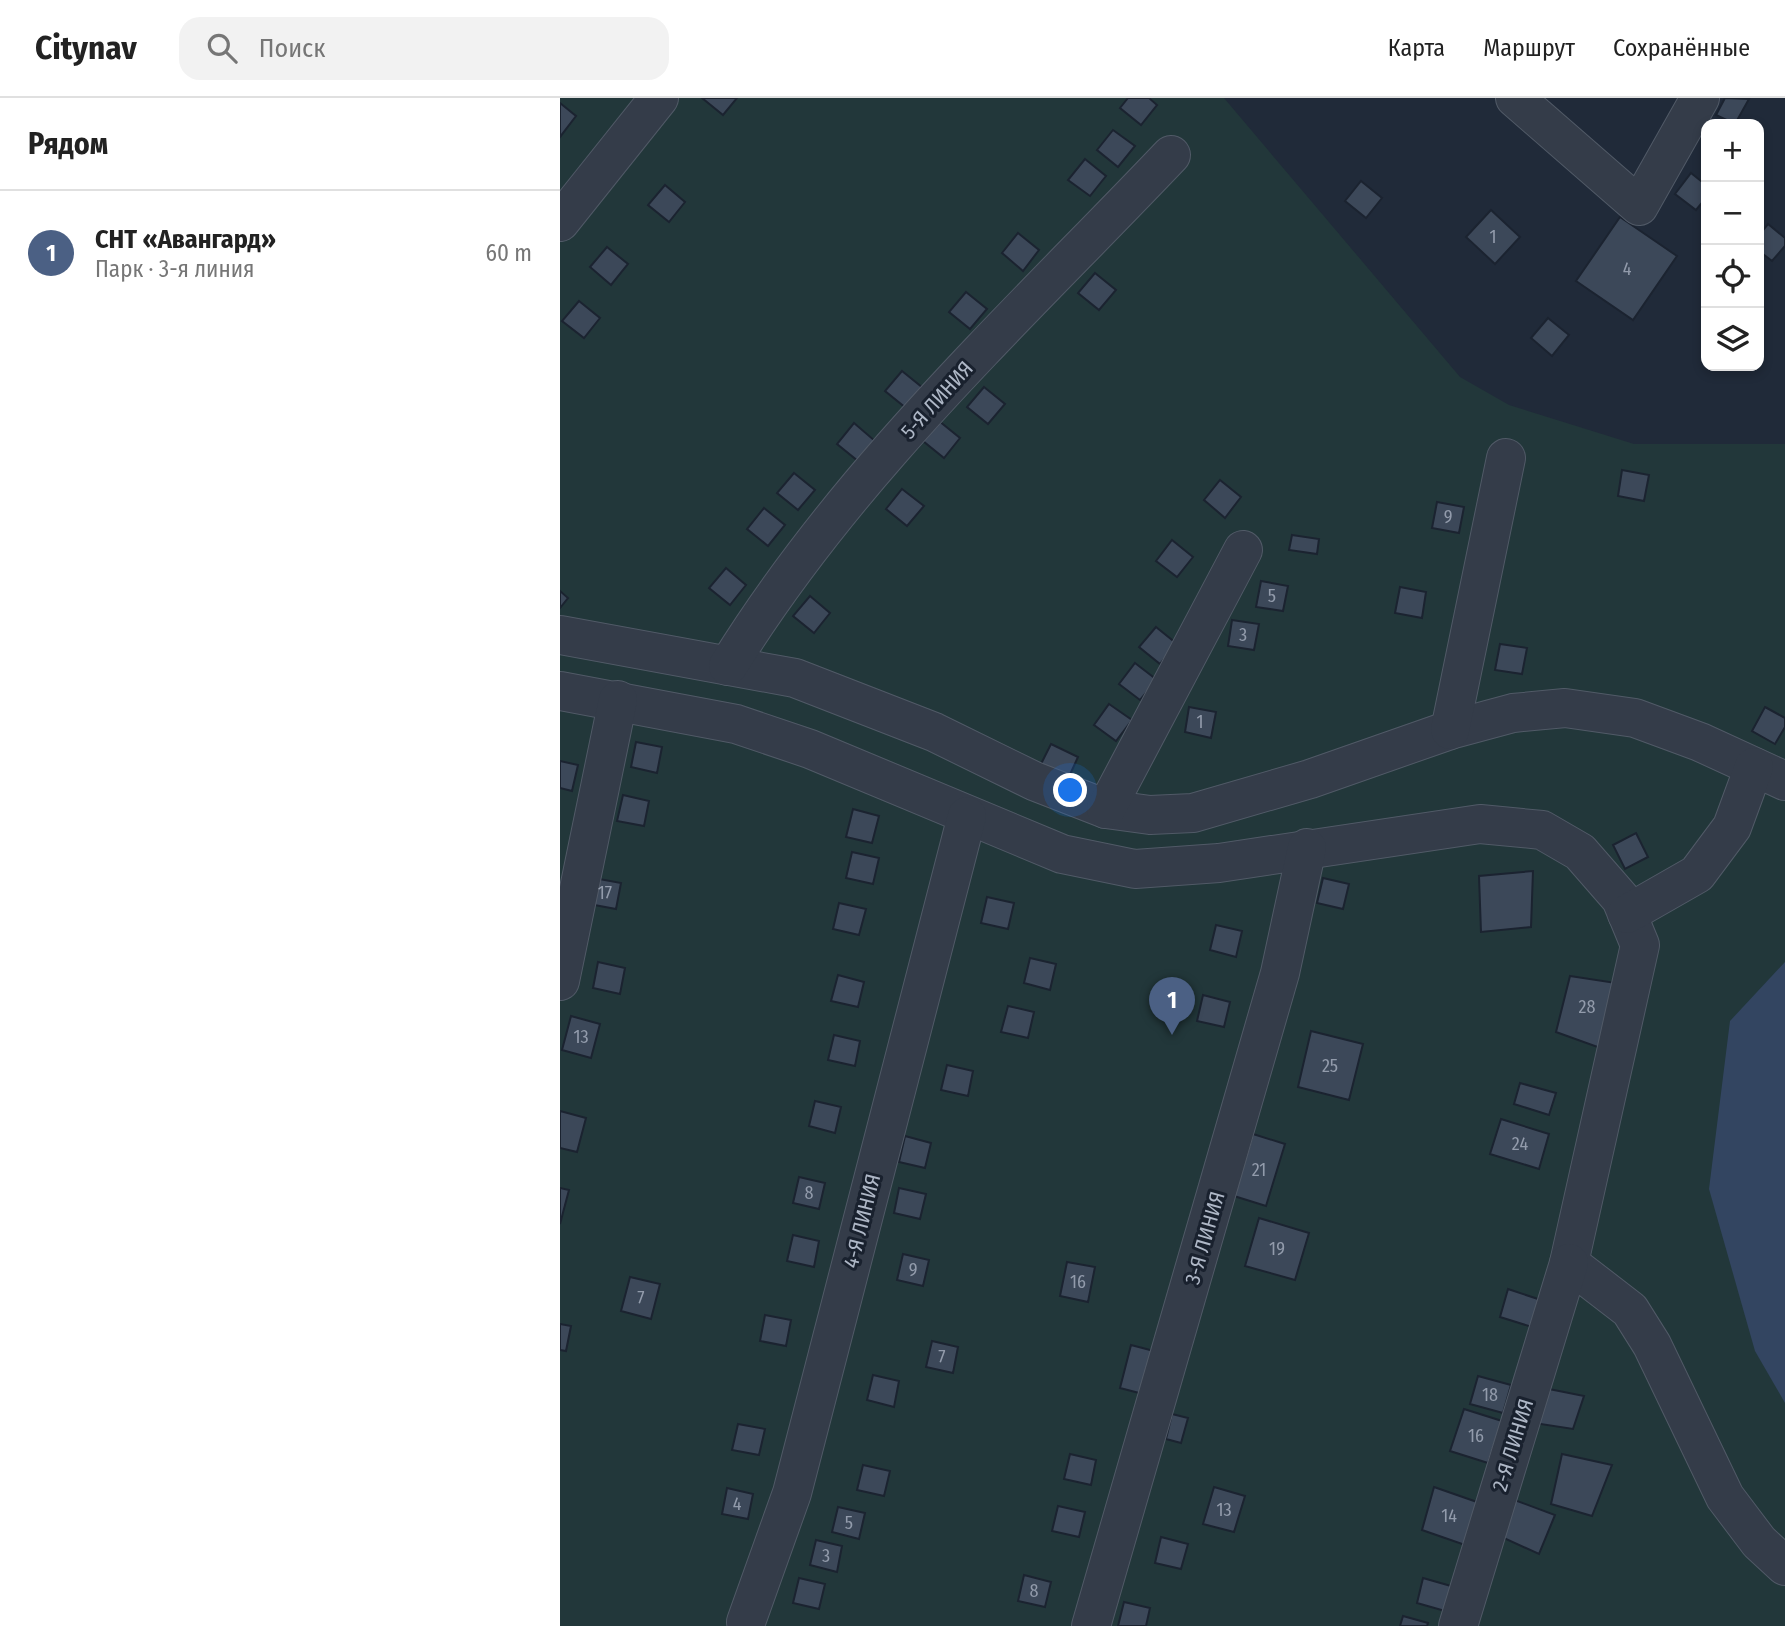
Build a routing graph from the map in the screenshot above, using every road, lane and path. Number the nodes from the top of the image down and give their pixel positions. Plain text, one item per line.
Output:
1 (659, 98) edge
2 (1515, 98) edge
3 (1700, 98) edge
4 (1171, 155) dead end
5 (560, 222) edge
6 (1506, 458) dead end
7 (1243, 550) dead end
8 (560, 635) edge
9 (728, 666) junction
10 (560, 691) edge
11 (618, 700) junction
12 (1450, 730) junction
13 (1770, 774) edge
14 (1106, 809) junction
15 (967, 816) junction
16 (1307, 848) junction
17 (1627, 914) junction
18 (560, 981) edge
19 (1569, 1263) junction
20 (1785, 1566) edge
21 (746, 1622) dead end
22 (1091, 1626) edge
23 (1458, 1626) edge

1 - 5 street
2 - 3 street
4 - 9 street, 5-Я ЛИНИЯ
6 - 12 street
7 - 14 street
8 - 9 street
9 - 14 street
10 - 11 street, 2-Я ЛИНИЯ
11 - 15 street, 2-Я ЛИНИЯ
11 - 18 street
12 - 13 street
12 - 14 street
13 - 17 street
15 - 16 street, 2-Я ЛИНИЯ
15 - 21 street, 4-Я ЛИНИЯ
16 - 17 street, 2-Я ЛИНИЯ
16 - 22 street, 3-Я ЛИНИЯ
17 - 19 street, 2-Я ЛИНИЯ
19 - 20 street
19 - 23 street, 2-Я ЛИНИЯ

